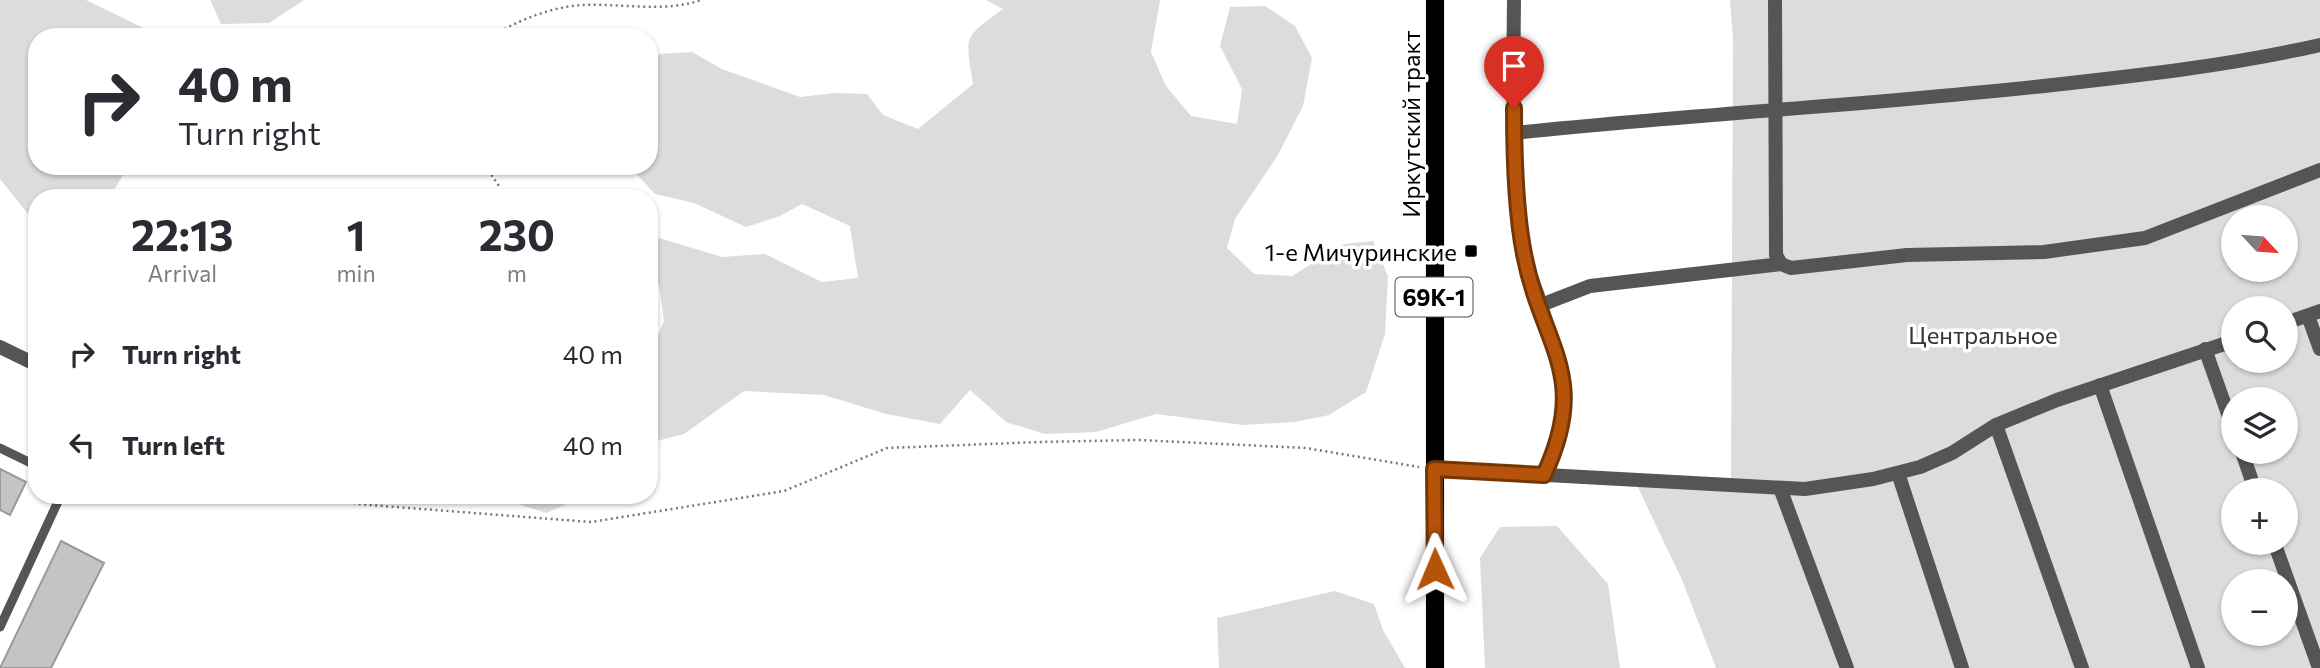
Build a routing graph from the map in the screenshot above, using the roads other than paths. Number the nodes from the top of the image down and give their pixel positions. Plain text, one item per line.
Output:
1 (1435, 0) edge
2 (1514, 0) edge
3 (1775, 0) edge
4 (2320, 45) edge
5 (1776, 110) junction
6 (1514, 133) junction
7 (2320, 170) edge
8 (1781, 264) junction
9 (1541, 305) junction
10 (2314, 313) edge
11 (2221, 344) edge
12 (0, 347) edge
13 (2205, 349) junction
14 (2320, 349) edge
15 (28, 361) edge
16 (2099, 385) junction
17 (2221, 394) edge
18 (1996, 425) junction
19 (0, 448) edge
20 (28, 462) edge
21 (1434, 469) junction
22 (1898, 473) junction
23 (1544, 475) junction
24 (1780, 488) junction
25 (57, 504) edge
26 (2279, 555) edge
27 (0, 627) edge
28 (1435, 668) edge
29 (1847, 668) edge
30 (1962, 668) edge
31 (2082, 668) edge
32 (2198, 668) edge
33 (2319, 668) edge

1 - 21 main road, Иркутский тракт / 69К-1
2 - 6 street
3 - 5 street
4 - 5 street
5 - 6 street
5 - 8 street
6 - 9 street
7 - 8 street
8 - 9 street
9 - 23 street
10 - 14 street
11 - 13 street
12 - 15 street
13 - 16 street
13 - 17 street
16 - 18 street
16 - 32 street
18 - 22 street
18 - 31 street
19 - 20 lane
21 - 23 street
21 - 28 main road, Иркутский тракт / 69К-1
22 - 24 street
22 - 30 street
23 - 24 street
24 - 29 street
25 - 27 lane
26 - 33 street

